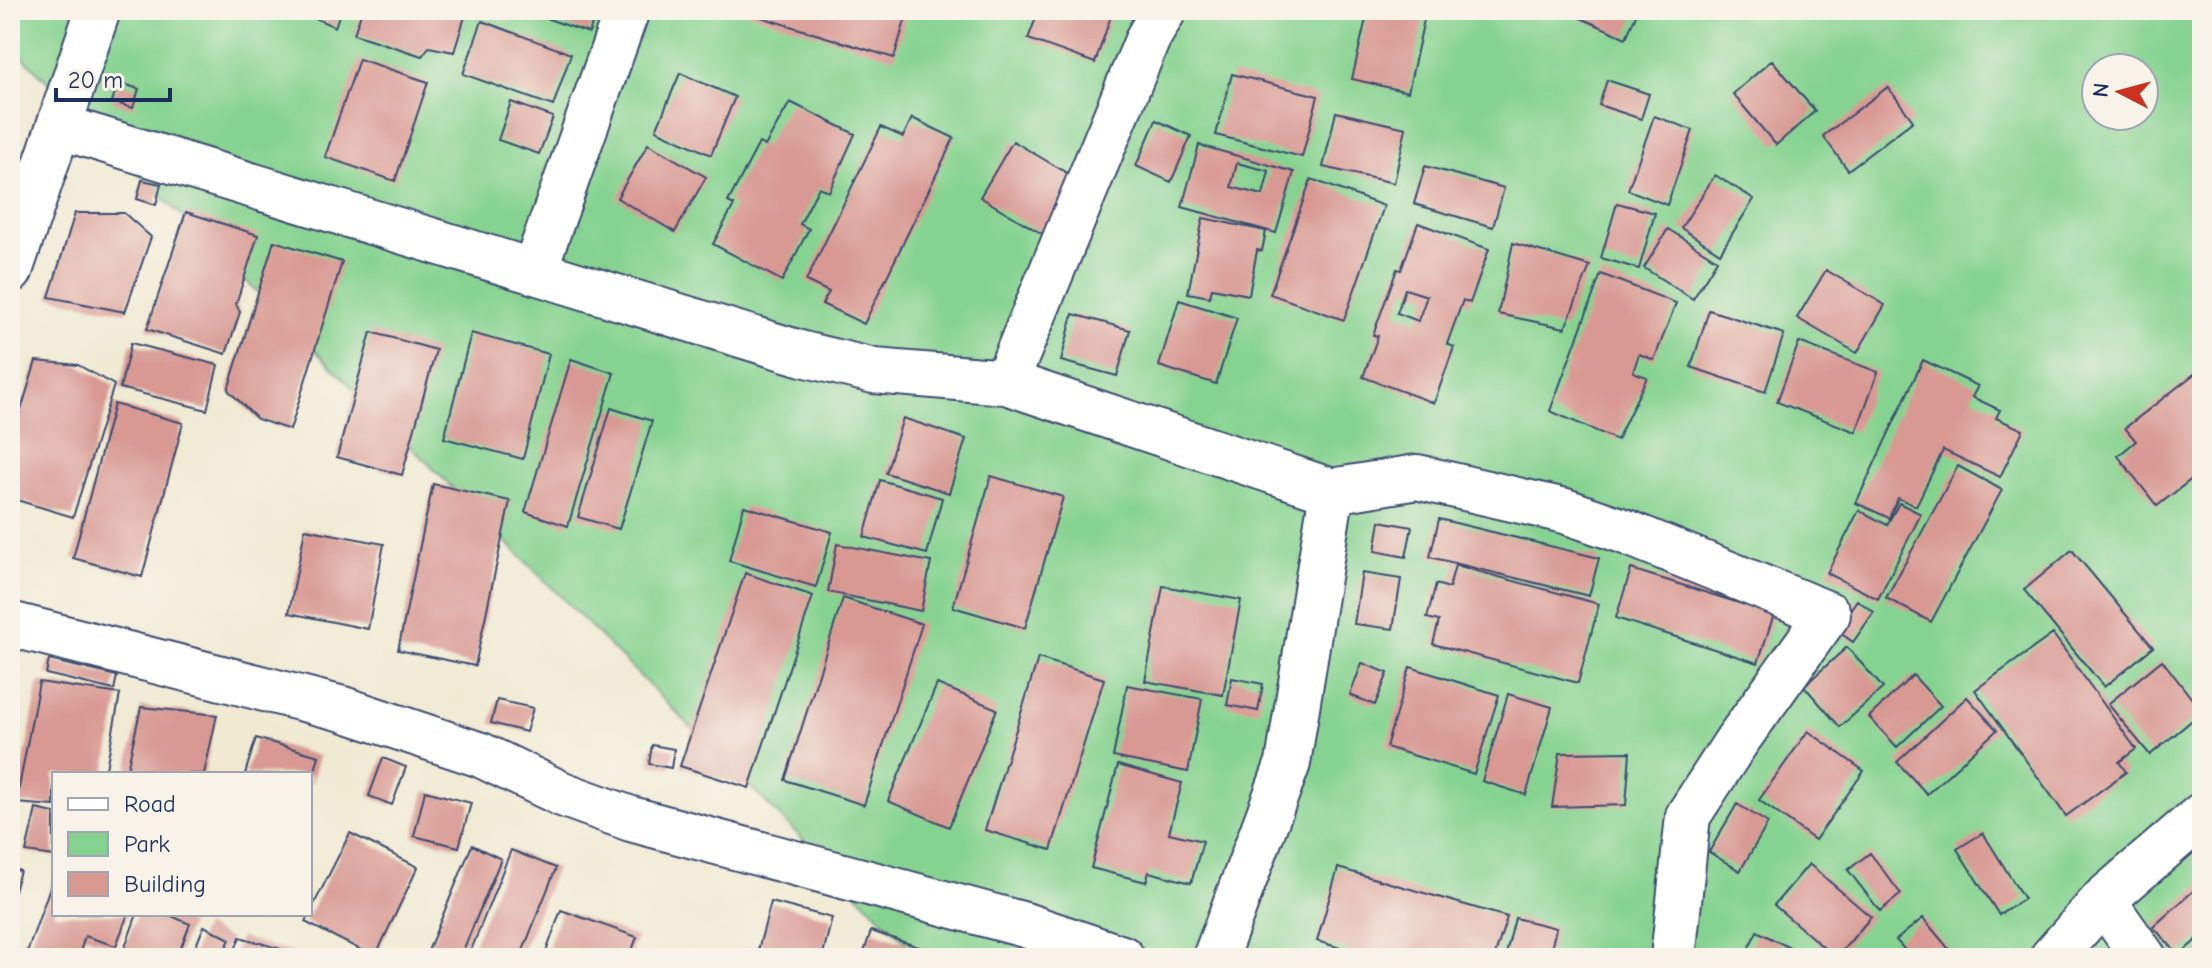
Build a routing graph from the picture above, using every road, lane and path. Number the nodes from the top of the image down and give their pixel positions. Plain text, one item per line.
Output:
1 (98, 10) edge
2 (627, 10) edge
3 (1164, 10) edge
4 (61, 127) junction
5 (535, 269) junction
6 (10, 271) edge
7 (1006, 382) junction
8 (1332, 491) junction
9 (10, 624) edge
10 (2202, 815) edge
11 (2103, 900) junction
12 (1122, 958) edge
13 (1215, 958) edge
14 (1673, 958) edge
15 (2052, 958) edge
16 (2144, 958) edge

1 - 4 street
2 - 5 street
3 - 7 street
4 - 5 street
4 - 6 street
5 - 7 street
7 - 8 street
8 - 13 street
8 - 14 street
9 - 12 street
10 - 11 street
11 - 15 street
11 - 16 street

